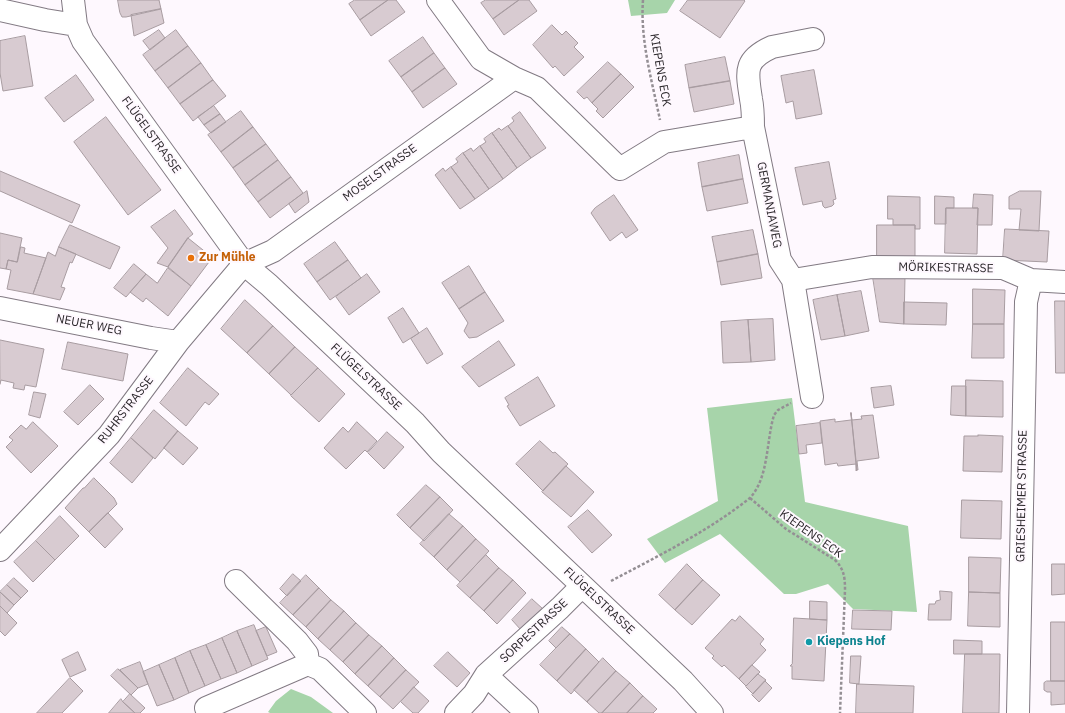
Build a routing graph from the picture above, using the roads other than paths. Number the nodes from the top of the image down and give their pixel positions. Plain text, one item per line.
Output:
1 (73, 0) edge
2 (438, 0) edge
3 (0, 10) edge
4 (76, 25) junction
5 (813, 39) dead end
6 (514, 78) junction
7 (753, 127) junction
8 (244, 264) junction
9 (793, 280) junction
10 (1031, 280) junction
11 (1065, 282) edge
12 (0, 308) edge
13 (178, 342) junction
14 (812, 397) road end
15 (0, 550) edge
16 (236, 581) dead end
17 (586, 589) junction
18 (308, 664) junction
19 (486, 675) junction
20 (204, 711) edge
21 (365, 713) edge
22 (456, 713) edge
23 (527, 713) edge
24 (712, 713) edge
25 (1018, 713) edge

1 - 4 street, FLÜGELSTRASSE
2 - 6 street
3 - 4 street
4 - 8 street, FLÜGELSTRASSE
5 - 7 street, GERMANIAWEG
6 - 7 street
6 - 8 street, MOSELSTRASSE
7 - 9 street, GERMANIAWEG
8 - 13 street, RUHRSTRASSE
8 - 17 street, FLÜGELSTRASSE
9 - 10 street, MÖRIKESTRASSE
9 - 14 street, GERMANIAWEG
10 - 11 street, MÖRIKESTRASSE
10 - 25 street, GRIESHEIMER STRASSE
12 - 13 street, NEUER WEG
13 - 15 street, RUHRSTRASSE
16 - 18 street
17 - 19 street, SORPESTRASSE
17 - 24 street, FLÜGELSTRASSE
18 - 20 street
18 - 21 street
19 - 22 street, SORPESTRASSE
19 - 23 street

